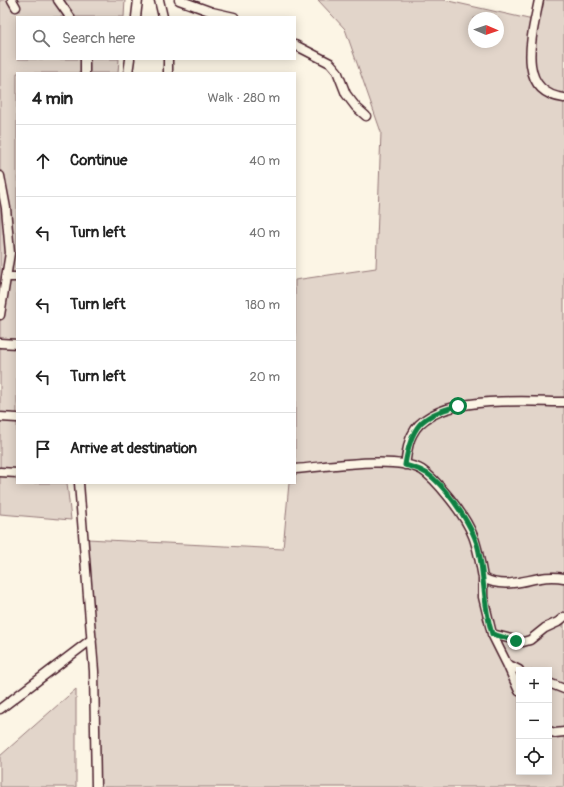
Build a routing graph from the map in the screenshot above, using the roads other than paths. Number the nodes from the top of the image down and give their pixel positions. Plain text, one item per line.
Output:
1 (58, 0) edge
2 (138, 0) edge
3 (159, 0) edge
4 (179, 0) edge
5 (539, 0) edge
6 (69, 16) edge
7 (136, 16) edge
8 (163, 16) edge
9 (230, 16) edge
10 (296, 46) edge
11 (85, 60) edge
12 (130, 60) edge
13 (168, 60) edge
14 (85, 72) edge
15 (128, 72) edge
16 (168, 72) edge
17 (564, 98) edge
18 (366, 116) dead end
19 (0, 176) edge
20 (6, 277) junction
21 (16, 278) edge
22 (0, 315) edge
23 (0, 343) edge
24 (16, 344) edge
25 (564, 402) edge
26 (0, 417) edge
27 (16, 418) edge
28 (405, 465) junction
29 (296, 469) edge
30 (0, 472) edge
31 (16, 473) edge
32 (79, 484) edge
33 (483, 578) junction
34 (564, 578) edge
35 (564, 617) edge
36 (492, 634) junction
37 (92, 639) junction
38 (507, 664) junction
39 (516, 668) edge
40 (516, 684) edge
41 (552, 684) edge
42 (564, 689) edge
43 (0, 710) edge
44 (552, 732) edge
45 (564, 732) edge
46 (96, 787) edge

1 - 6 street
2 - 7 street
3 - 8 street
4 - 9 street
5 - 17 street
10 - 18 street
11 - 14 street
12 - 15 street
13 - 16 street
19 - 20 street
20 - 21 street
20 - 22 street
23 - 24 street
25 - 28 street
26 - 27 street
28 - 29 street
28 - 33 street
30 - 31 street
32 - 37 street
33 - 34 street
33 - 36 street
35 - 36 street
36 - 38 street
37 - 43 street
37 - 46 street
38 - 39 street
38 - 40 street
41 - 42 street
44 - 45 street

